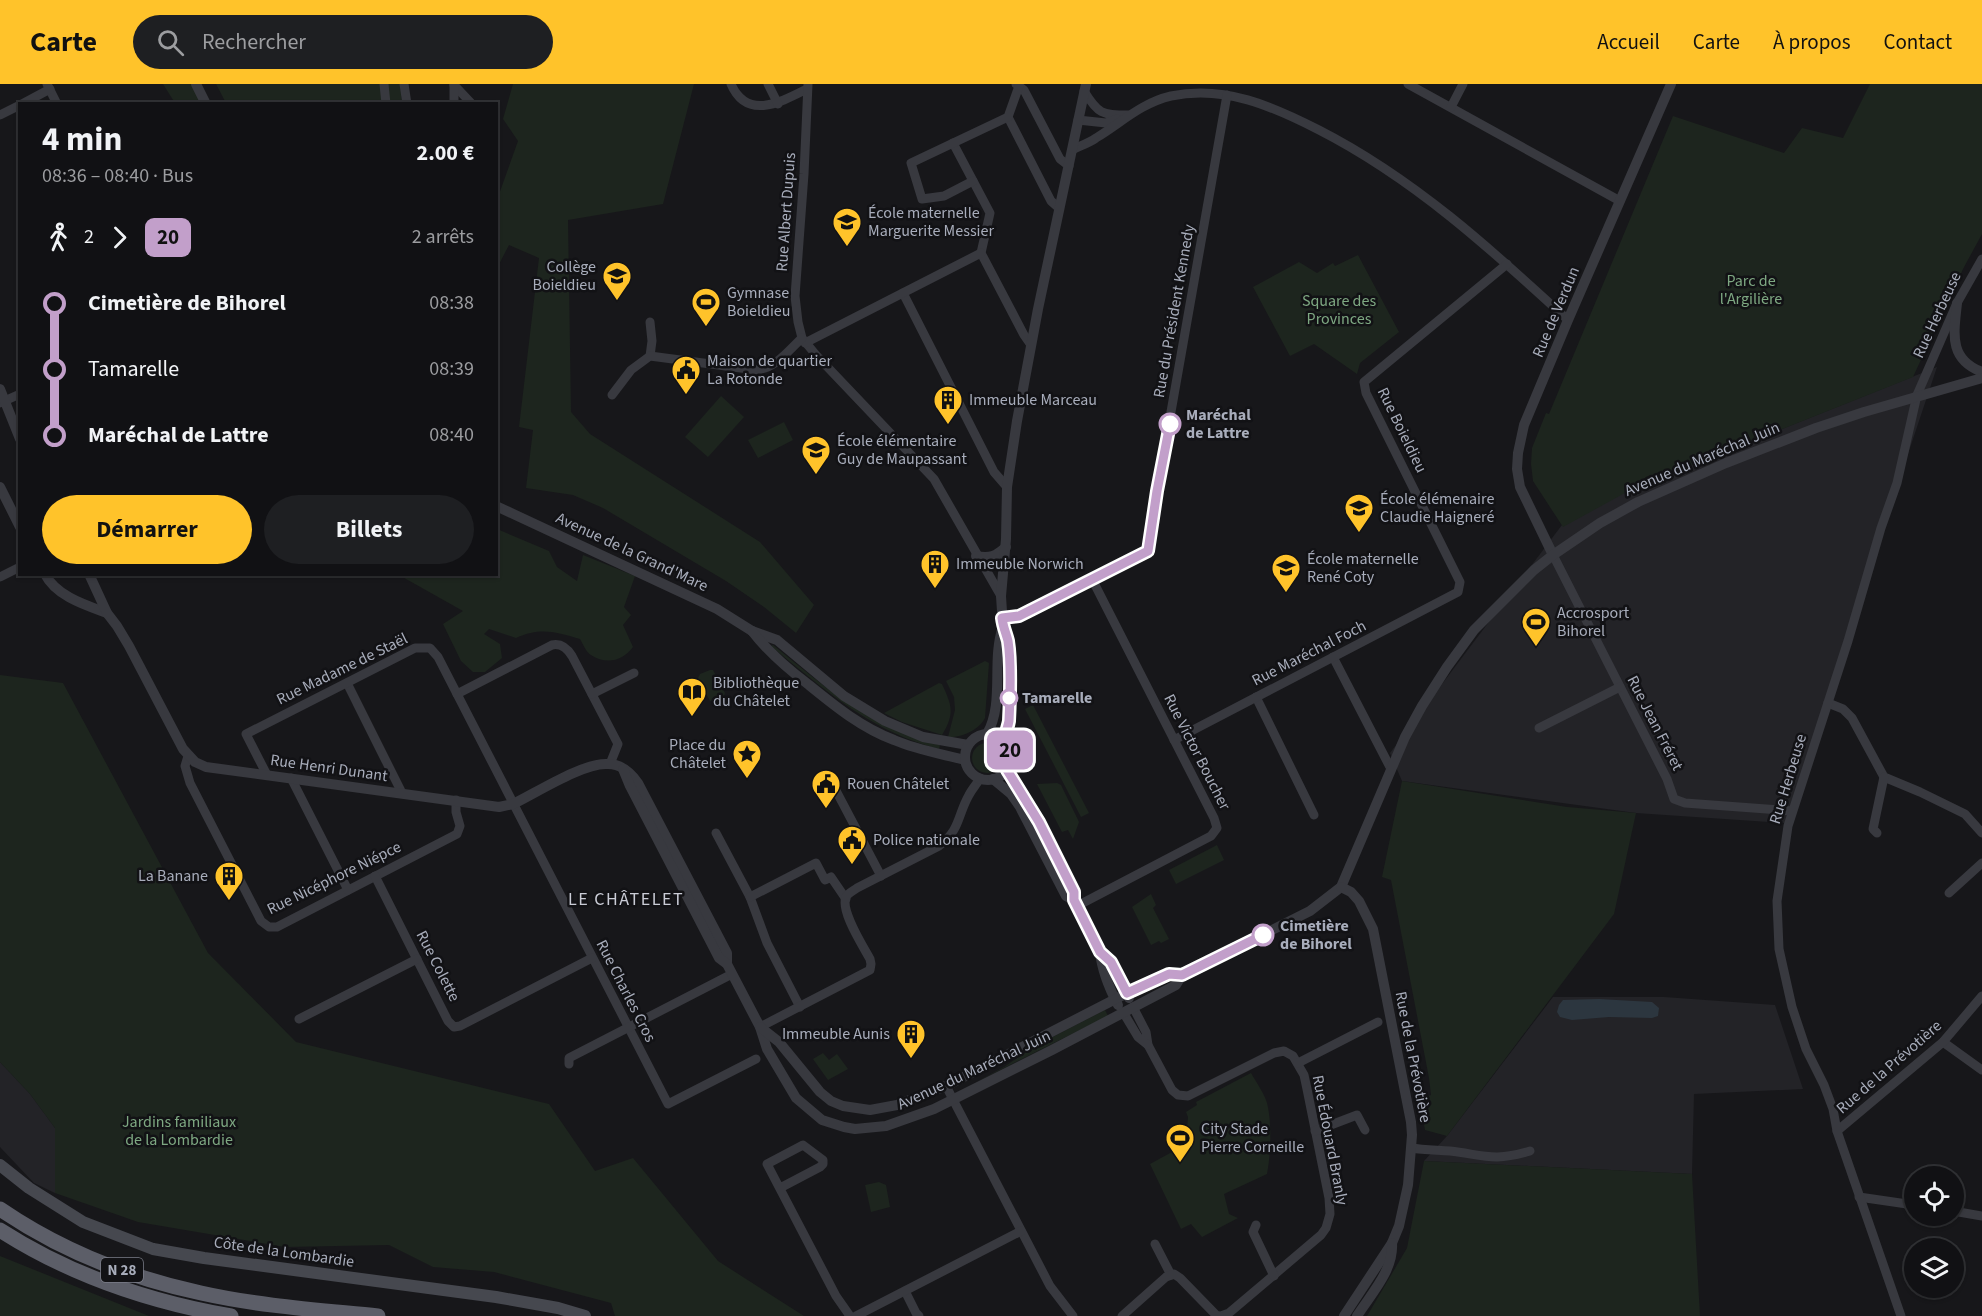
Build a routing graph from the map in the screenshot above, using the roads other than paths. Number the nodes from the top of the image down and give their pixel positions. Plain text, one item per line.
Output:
1 (196, 84) edge
2 (384, 84) edge
3 (404, 84) edge
4 (731, 84) edge
5 (768, 84) edge
6 (1408, 84) edge
7 (1463, 84) edge
8 (1671, 84) edge
9 (454, 85) edge
10 (1017, 85) edge
11 (48, 87) edge
12 (808, 87) edge
13 (1085, 88) edge
14 (1227, 95) junction
15 (24, 102) edge
16 (56, 102) edge
17 (205, 102) edge
18 (386, 102) edge
19 (407, 102) edge
20 (454, 102) edge
21 (470, 102) edge
22 (778, 104) junction
23 (18, 106) edge
24 (1451, 107) junction
25 (0, 115) edge
26 (1128, 115) junction
27 (1008, 117) junction
28 (1078, 120) junction
29 (953, 143) junction
30 (1072, 150) junction
31 (1069, 166) junction
32 (973, 181) junction
33 (1620, 201) junction
34 (1059, 208) junction
35 (981, 253) junction
36 (1982, 259) edge
37 (1507, 264) junction
38 (903, 293) junction
39 (1957, 303) junction
40 (1568, 320) junction
41 (650, 322) dead end
42 (804, 340) junction
43 (1031, 345) junction
44 (650, 356) junction
45 (1982, 372) edge
46 (1982, 378) edge
47 (0, 389) edge
48 (18, 395) edge
49 (612, 395) dead end
50 (1917, 395) junction
51 (3, 402) edge
52 (18, 435) edge
53 (0, 486) edge
54 (1008, 487) junction
55 (498, 507) edge
56 (18, 523) edge
57 (1006, 547) junction
58 (976, 555) junction
59 (1553, 555) junction
60 (18, 568) edge
61 (46, 576) edge
62 (90, 576) edge
63 (0, 577) edge
64 (1092, 579) junction
65 (1458, 592) joint
66 (1001, 596) junction
67 (107, 613) junction
68 (1003, 623) junction
69 (752, 631) junction
70 (1333, 657) junction
71 (634, 673) dead end
72 (347, 683) junction
73 (1620, 687) junction
74 (457, 694) junction
75 (592, 694) junction
76 (1256, 698) junction
77 (1828, 703) junction
78 (1539, 728) dead end
79 (987, 734) junction
80 (1005, 740) junction
81 (1174, 740) junction
82 (968, 745) junction
83 (188, 756) junction
84 (965, 760) junction
85 (610, 764) junction
86 (1390, 769) junction
87 (1007, 770) junction
88 (267, 775) junction
89 (1884, 777) junction
90 (291, 778) junction
91 (980, 778) junction
92 (993, 779) junction
93 (832, 783) dead end
94 (402, 793) junction
95 (456, 800) junction
96 (513, 804) junction
97 (1792, 811) junction
98 (1314, 815) dead end
99 (716, 833) dead end
100 (1877, 833) dead end
101 (1982, 833) edge
102 (1982, 863) edge
103 (375, 876) junction
104 (880, 876) junction
105 (1341, 887) junction
106 (348, 890) junction
107 (1949, 893) dead end
108 (750, 897) junction
109 (846, 899) junction
110 (1076, 903) junction
111 (1100, 952) junction
112 (417, 958) junction
113 (592, 958) junction
114 (730, 969) junction
115 (1182, 975) junction
116 (1127, 993) junction
117 (1982, 996) edge
118 (1115, 999) junction
119 (800, 1007) junction
120 (1133, 1007) junction
121 (1123, 1012) junction
122 (299, 1019) dead end
123 (1378, 1022) dead end
124 (760, 1027) junction
125 (628, 1028) junction
126 (1943, 1042) junction
127 (1148, 1045) junction
128 (756, 1059) dead end
129 (1298, 1063) junction
130 (569, 1064) dead end
131 (1982, 1070) edge
132 (946, 1086) junction
133 (953, 1100) junction
134 (1365, 1130) dead end
135 (1315, 1131) junction
136 (1837, 1131) junction
137 (1411, 1148) junction
138 (1530, 1151) dead end
139 (0, 1165) edge
140 (780, 1188) junction
141 (1859, 1197) junction
142 (1904, 1204) edge
143 (0, 1209) edge
144 (1964, 1213) edge
145 (1982, 1216) edge
146 (1256, 1225) dead end
147 (0, 1230) edge
148 (1021, 1232) junction
149 (1392, 1243) junction
150 (1155, 1244) dead end
151 (1171, 1275) junction
152 (1274, 1276) junction
153 (905, 1292) junction
154 (915, 1315) edge
155 (231, 1316) edge
156 (378, 1316) edge
157 (585, 1316) edge
158 (850, 1316) edge
159 (856, 1316) edge
160 (1073, 1316) edge
161 (1122, 1316) edge
162 (1218, 1316) edge
163 (1344, 1316) edge
164 (1357, 1316) edge
165 (1901, 1316) edge

1 - 17 street
2 - 18 street
3 - 19 street
4 - 22 street
5 - 22 street
6 - 24 street
7 - 24 street
8 - 33 street, Rue de Verdun
9 - 20 street
9 - 21 street
10 - 27 street
10 - 31 street
11 - 15 street
11 - 16 street
12 - 22 street
12 - 42 street, Rue Albert Dupuis
13 - 26 street
13 - 28 street
14 - 26 street
14 - 37 street
14 - 64 street, Rue du Président Kennedy
23 - 25 street
24 - 33 street
26 - 28 street
26 - 30 street
27 - 29 street
27 - 34 street
28 - 30 street
29 - 32 street
29 - 32 street
30 - 31 street
31 - 34 street
32 - 35 street
33 - 40 street, Rue de Verdun
34 - 43 street
35 - 38 street
35 - 43 street
36 - 39 street, Rue Herbeuse
37 - 40 street
37 - 65 street, Rue Boieldieu
38 - 42 street
38 - 54 street
39 - 45 street
39 - 50 street, Rue Herbeuse
40 - 59 street, Rue de Verdun
41 - 44 street
42 - 44 street
42 - 58 street
43 - 54 street
44 - 49 street
46 - 50 street, Avenue du Maréchal Juin
47 - 51 street
48 - 51 street
50 - 59 street, Avenue du Maréchal Juin
50 - 77 street, Rue Herbeuse
51 - 52 street
53 - 56 street
54 - 57 street
55 - 69 street, Avenue de la Grand'Mare
57 - 58 street
57 - 66 street
58 - 66 street
59 - 73 street, Rue Jean Fréret
59 - 86 street, Avenue du Maréchal Juin
60 - 63 street
61 - 67 street
62 - 67 street
64 - 68 street, Rue du Président Kennedy
64 - 81 street, Rue Victor Boucher
65 - 70 street, Rue Maréchal Foch
66 - 68 street
67 - 83 street
68 - 79 street
68 - 80 street
69 - 82 street, Avenue de la Grand'Mare
69 - 84 street, Avenue de la Grand'Mare
70 - 76 street, Rue Maréchal Foch
70 - 86 street
71 - 75 street
72 - 74 street, Rue Madame de Staël
72 - 88 street, Rue Madame de Staël
72 - 94 street
73 - 78 street
73 - 97 street, Rue Jean Fréret
74 - 75 street
74 - 96 street, Rue Madame de Staël
75 - 85 street
76 - 81 street, Rue Maréchal Foch
76 - 98 street
77 - 89 street
77 - 97 street, Rue Herbeuse
79 - 80 street
79 - 82 street
80 - 87 street
81 - 110 street, Rue Victor Boucher
82 - 84 street
83 - 88 street, Rue Henri Dunant
83 - 106 street, Rue Nicéphore Niépce
84 - 91 street
85 - 96 street, Rue Henri Dunant
85 - 114 street
86 - 105 street, Avenue du Maréchal Juin
87 - 92 street
87 - 110 street
88 - 90 street, Rue Henri Dunant
89 - 100 street
89 - 101 street
90 - 94 street, Rue Henri Dunant
90 - 106 street
91 - 92 street
91 - 104 street
92 - 110 street
93 - 104 street
94 - 95 street, Rue Henri Dunant
95 - 96 street, Rue Henri Dunant
95 - 103 street, Rue Nicéphore Niépce
96 - 113 street, Rue Charles Cros
97 - 136 street, Rue Herbeuse
99 - 108 street
102 - 107 street
103 - 106 street, Rue Nicéphore Niépce
103 - 112 street, Rue Colette
104 - 109 street
105 - 115 street, Avenue du Maréchal Juin
105 - 137 street, Rue de la Prévotière
108 - 109 street
108 - 119 street
109 - 119 street
110 - 111 street
111 - 116 street
111 - 118 street
112 - 113 street, Rue Colette
112 - 122 street
113 - 125 street, Rue Charles Cros
114 - 124 street
114 - 125 street
115 - 116 street, Avenue du Maréchal Juin
115 - 120 street, Avenue du Maréchal Juin
116 - 118 street, Avenue du Maréchal Juin
116 - 120 street
117 - 126 street, Rue de la Prévotière
118 - 121 street
118 - 132 street, Avenue du Maréchal Juin
119 - 124 street
120 - 121 street, Avenue du Maréchal Juin
120 - 127 street
121 - 127 street
121 - 133 street, Avenue du Maréchal Juin
123 - 129 street
124 - 132 street, Avenue du Maréchal Juin
124 - 133 street, Avenue du Maréchal Juin
125 - 128 street, Rue Charles Cros
125 - 130 street
126 - 131 street
126 - 136 street, Rue de la Prévotière
127 - 129 street
129 - 135 street, Rue Édouard Branly
132 - 133 street
133 - 148 street
134 - 135 street
135 - 152 street, Rue Édouard Branly
136 - 141 street, Rue Herbeuse
137 - 138 street
137 - 149 street, Rue de la Prévotière
139 - 157 main road, Côte de la Lombardie
140 - 140 street
140 - 158 street
141 - 142 street
141 - 165 street, Rue Herbeuse
143 - 156 highway, N 28
144 - 145 street
146 - 152 street
147 - 155 highway, N 28
148 - 153 street
148 - 160 street
149 - 163 street, Rue de la Prévotière
149 - 164 street, Rue de la Prévotière
150 - 151 street, Rue Édouard Branly
151 - 161 street
151 - 162 street, Rue Édouard Branly
152 - 162 street, Rue Édouard Branly
153 - 154 street
153 - 159 street

